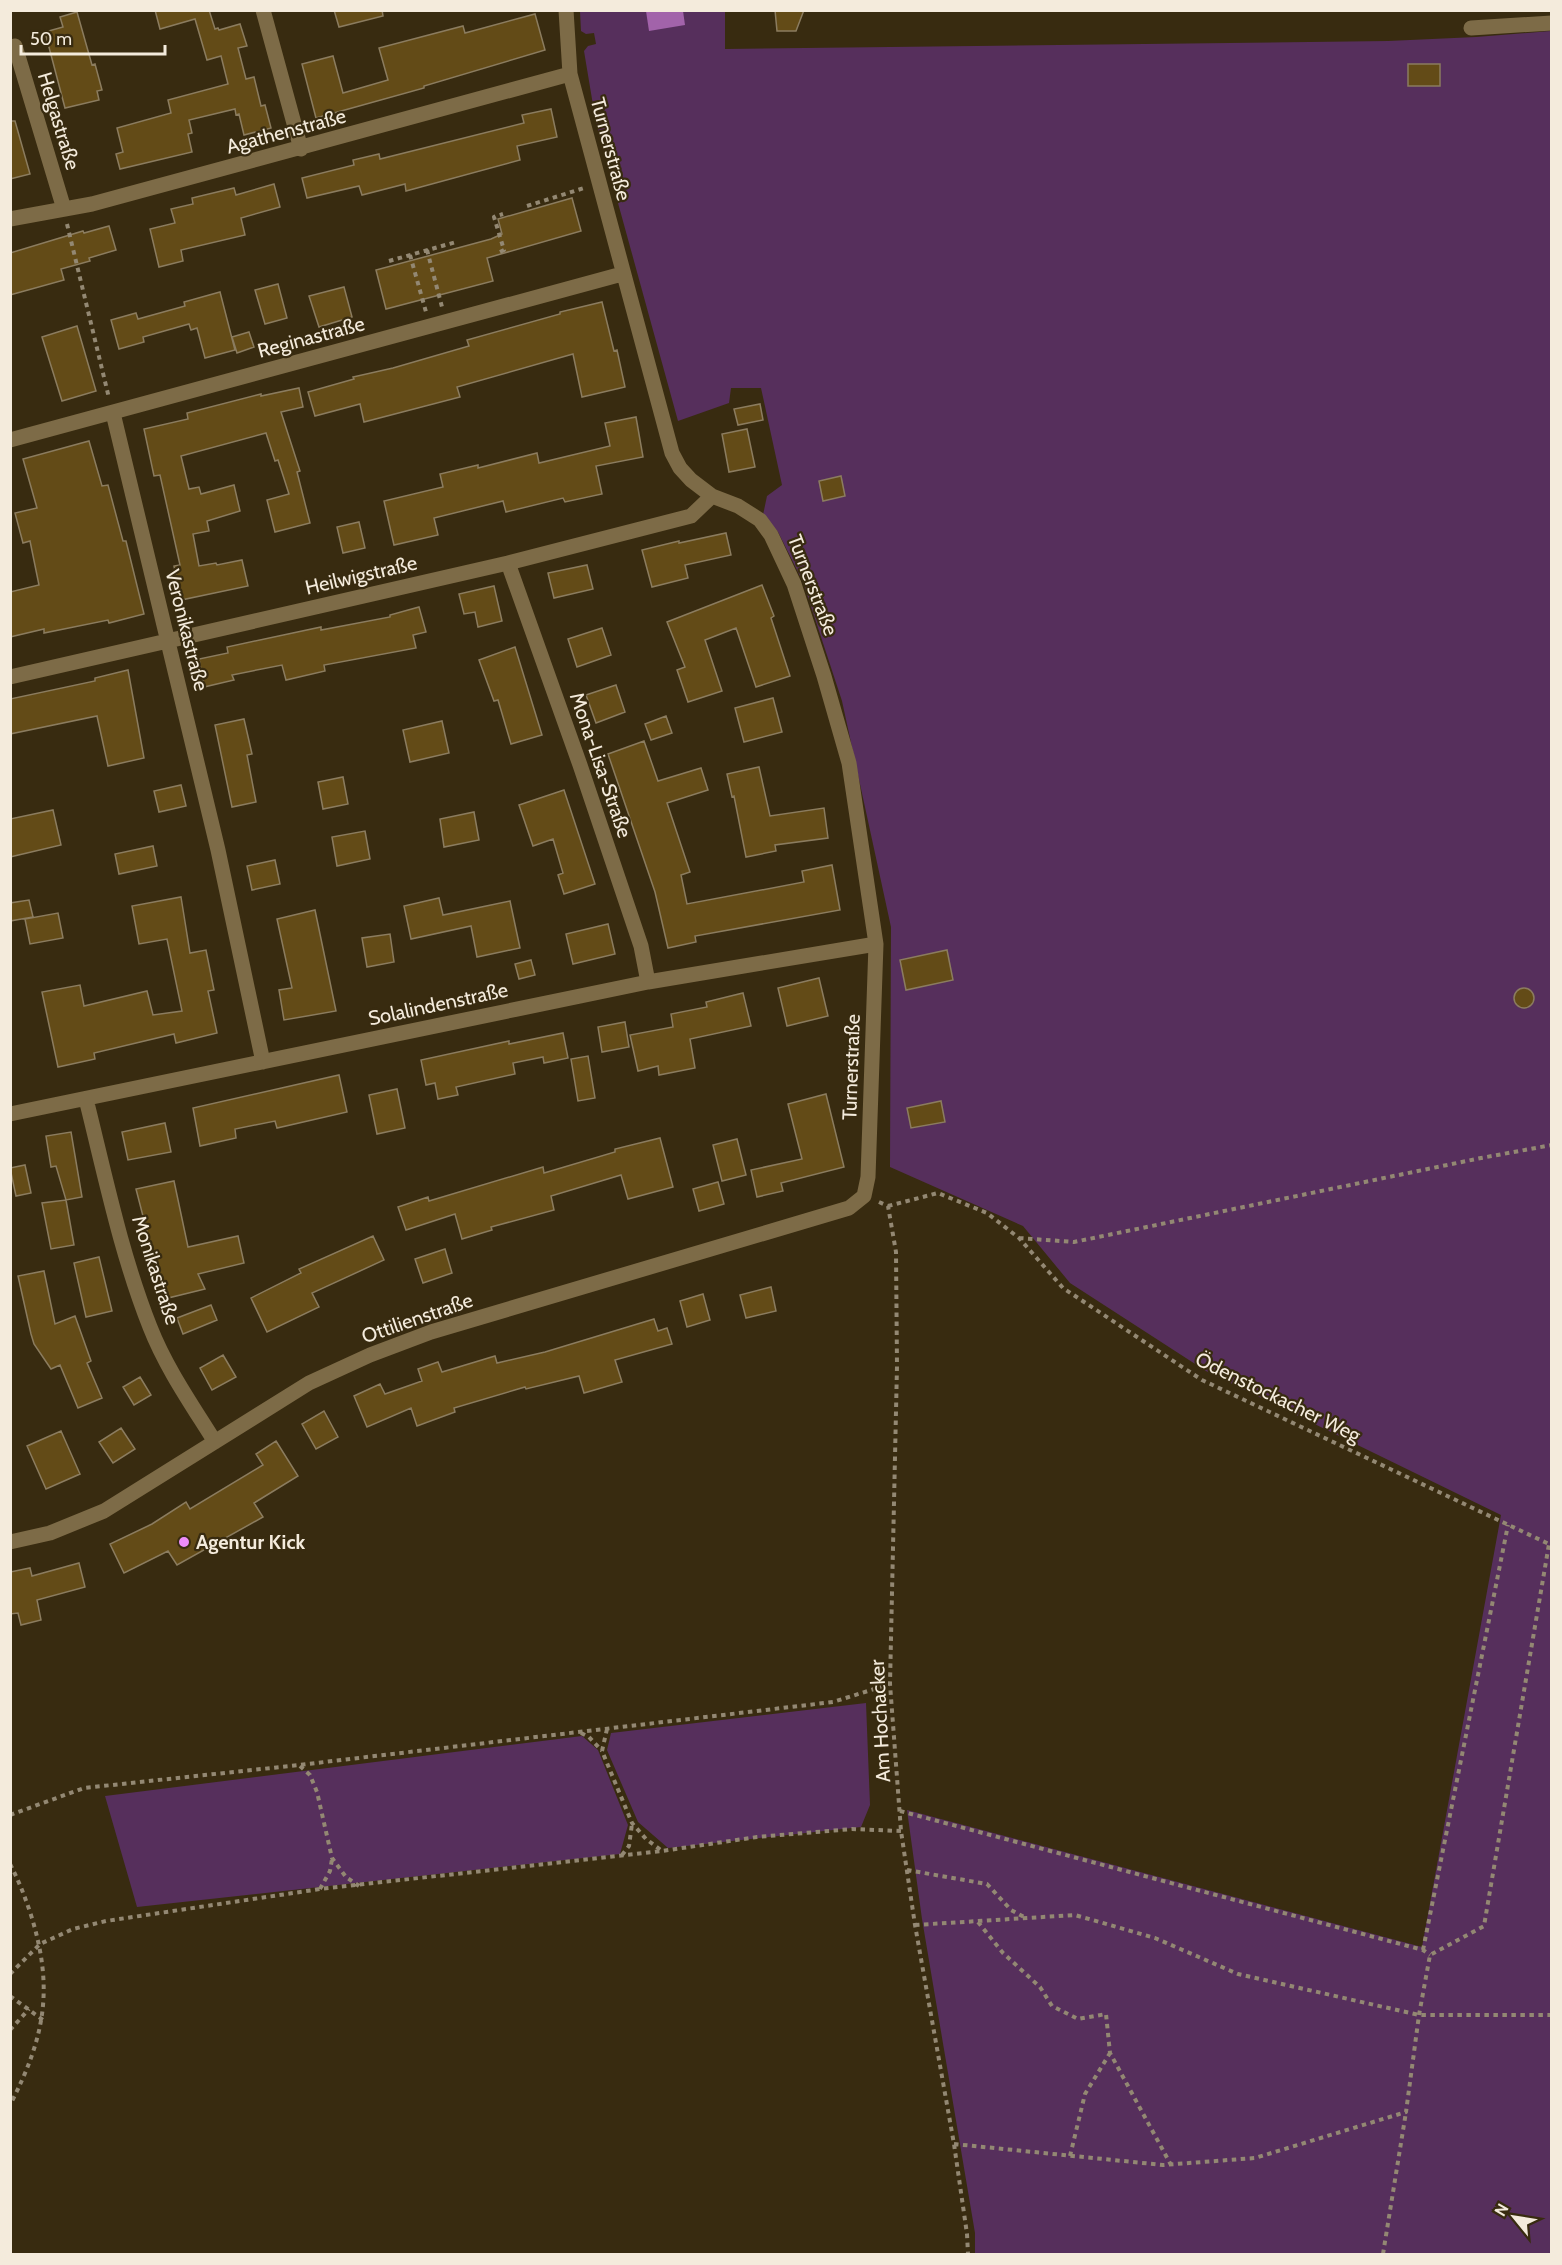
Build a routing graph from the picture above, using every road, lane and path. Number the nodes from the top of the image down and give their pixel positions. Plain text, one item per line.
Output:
1 (263, 10) edge
2 (566, 10) edge
3 (1551, 23) edge
4 (1471, 28) dead end
5 (15, 45) dead end
6 (570, 74) junction
7 (301, 149) junction
8 (598, 184) junction
9 (527, 206) dead end
10 (64, 209) junction
11 (503, 214) dead end
12 (10, 219) edge
13 (456, 242) dead end
14 (427, 250) junction
15 (500, 252) dead end
16 (410, 255) junction
17 (390, 261) dead end
18 (622, 274) junction
19 (446, 322) junction
20 (430, 326) junction
21 (113, 413) junction
22 (10, 440) edge
23 (712, 496) junction
24 (508, 563) junction
25 (168, 641) junction
26 (10, 677) edge
27 (876, 944) junction
28 (648, 982) junction
29 (263, 1062) junction
30 (86, 1099) junction
31 (10, 1114) edge
32 (1551, 1145) edge
33 (864, 1196) junction
34 (888, 1206) junction
35 (1019, 1238) junction
36 (215, 1442) junction
37 (1508, 1525) junction
38 (10, 1542) edge
39 (1550, 1544) edge
40 (891, 1684) junction
41 (607, 1729) junction
42 (579, 1732) junction
43 (602, 1751) junction
44 (299, 1765) junction
45 (900, 1811) junction
46 (10, 1815) edge
47 (632, 1823) junction
48 (901, 1831) junction
49 (662, 1851) junction
50 (622, 1855) junction
51 (332, 1858) junction
52 (10, 1864) edge
53 (907, 1870) junction
54 (359, 1886) junction
55 (320, 1889) junction
56 (1027, 1918) junction
57 (977, 1921) junction
58 (915, 1925) junction
59 (40, 1944) junction
60 (1423, 1950) junction
61 (1430, 1955) junction
62 (10, 1974) edge
63 (10, 1996) edge
64 (29, 2009) junction
65 (1419, 2015) junction
66 (1551, 2015) edge
67 (43, 2020) junction
68 (10, 2030) edge
69 (1110, 2053) junction
70 (10, 2105) edge
71 (1406, 2112) junction
72 (954, 2144) junction
73 (1070, 2156) junction
74 (1171, 2165) junction
75 (968, 2254) edge
76 (1383, 2254) edge

1 - 7 street
2 - 6 street, Turnerstraße
3 - 4 street
5 - 10 street, Helgastraße
6 - 7 street, Agathenstraße
6 - 8 street, Turnerstraße
7 - 10 street, Agathenstraße
8 - 9 path
8 - 18 street, Turnerstraße
10 - 12 street, Agathenstraße
10 - 21 path
11 - 15 path
13 - 14 path
14 - 16 path
14 - 19 path
16 - 17 path
16 - 20 path
18 - 19 street, Reginastraße
18 - 23 street, Turnerstraße
19 - 20 street, Reginastraße
20 - 21 street, Reginastraße
21 - 22 street, Reginastraße
21 - 25 street, Veronikastraße
23 - 24 street, Heilwigstraße
23 - 27 street, Turnerstraße
24 - 25 street, Heilwigstraße
24 - 28 street, Mona-Lisa-Straße
25 - 26 street, Heilwigstraße
25 - 29 street, Veronikastraße
27 - 28 street, Solalindenstraße
27 - 33 street, Turnerstraße
28 - 29 street, Solalindenstraße
29 - 30 street, Solalindenstraße
30 - 31 street, Solalindenstraße
30 - 36 street, Monikastraße
32 - 35 path
33 - 34 path
33 - 36 street, Ottilienstraße
34 - 35 path, Ödenstockacher Weg
34 - 40 path, Am Hochacker
35 - 37 path, Ödenstockacher Weg
36 - 38 street, Ottilienstraße
37 - 39 path, Ödenstockacher Weg
37 - 60 path
39 - 61 path
40 - 41 path
40 - 45 path, Am Hochacker
41 - 42 path
41 - 43 path
42 - 43 path
42 - 44 path
43 - 47 path
44 - 46 path
44 - 51 path
45 - 48 path, Am Hochacker
45 - 60 path
47 - 49 path
47 - 50 path
48 - 49 path
48 - 53 path, Am Hochacker
49 - 50 path
50 - 54 path
51 - 54 path
51 - 55 path
52 - 59 path
53 - 56 path
53 - 58 path, Am Hochacker
54 - 55 path
55 - 59 path
56 - 57 path
56 - 65 path
57 - 58 path
57 - 69 path
58 - 72 path, Am Hochacker
59 - 62 path
59 - 67 path
60 - 61 path
61 - 65 path
63 - 64 path
64 - 67 path
64 - 68 path
65 - 66 path
65 - 71 path
67 - 70 path
69 - 73 path
69 - 74 path
71 - 74 path
71 - 76 path
72 - 73 path
72 - 75 path, Am Hochacker
73 - 74 path

